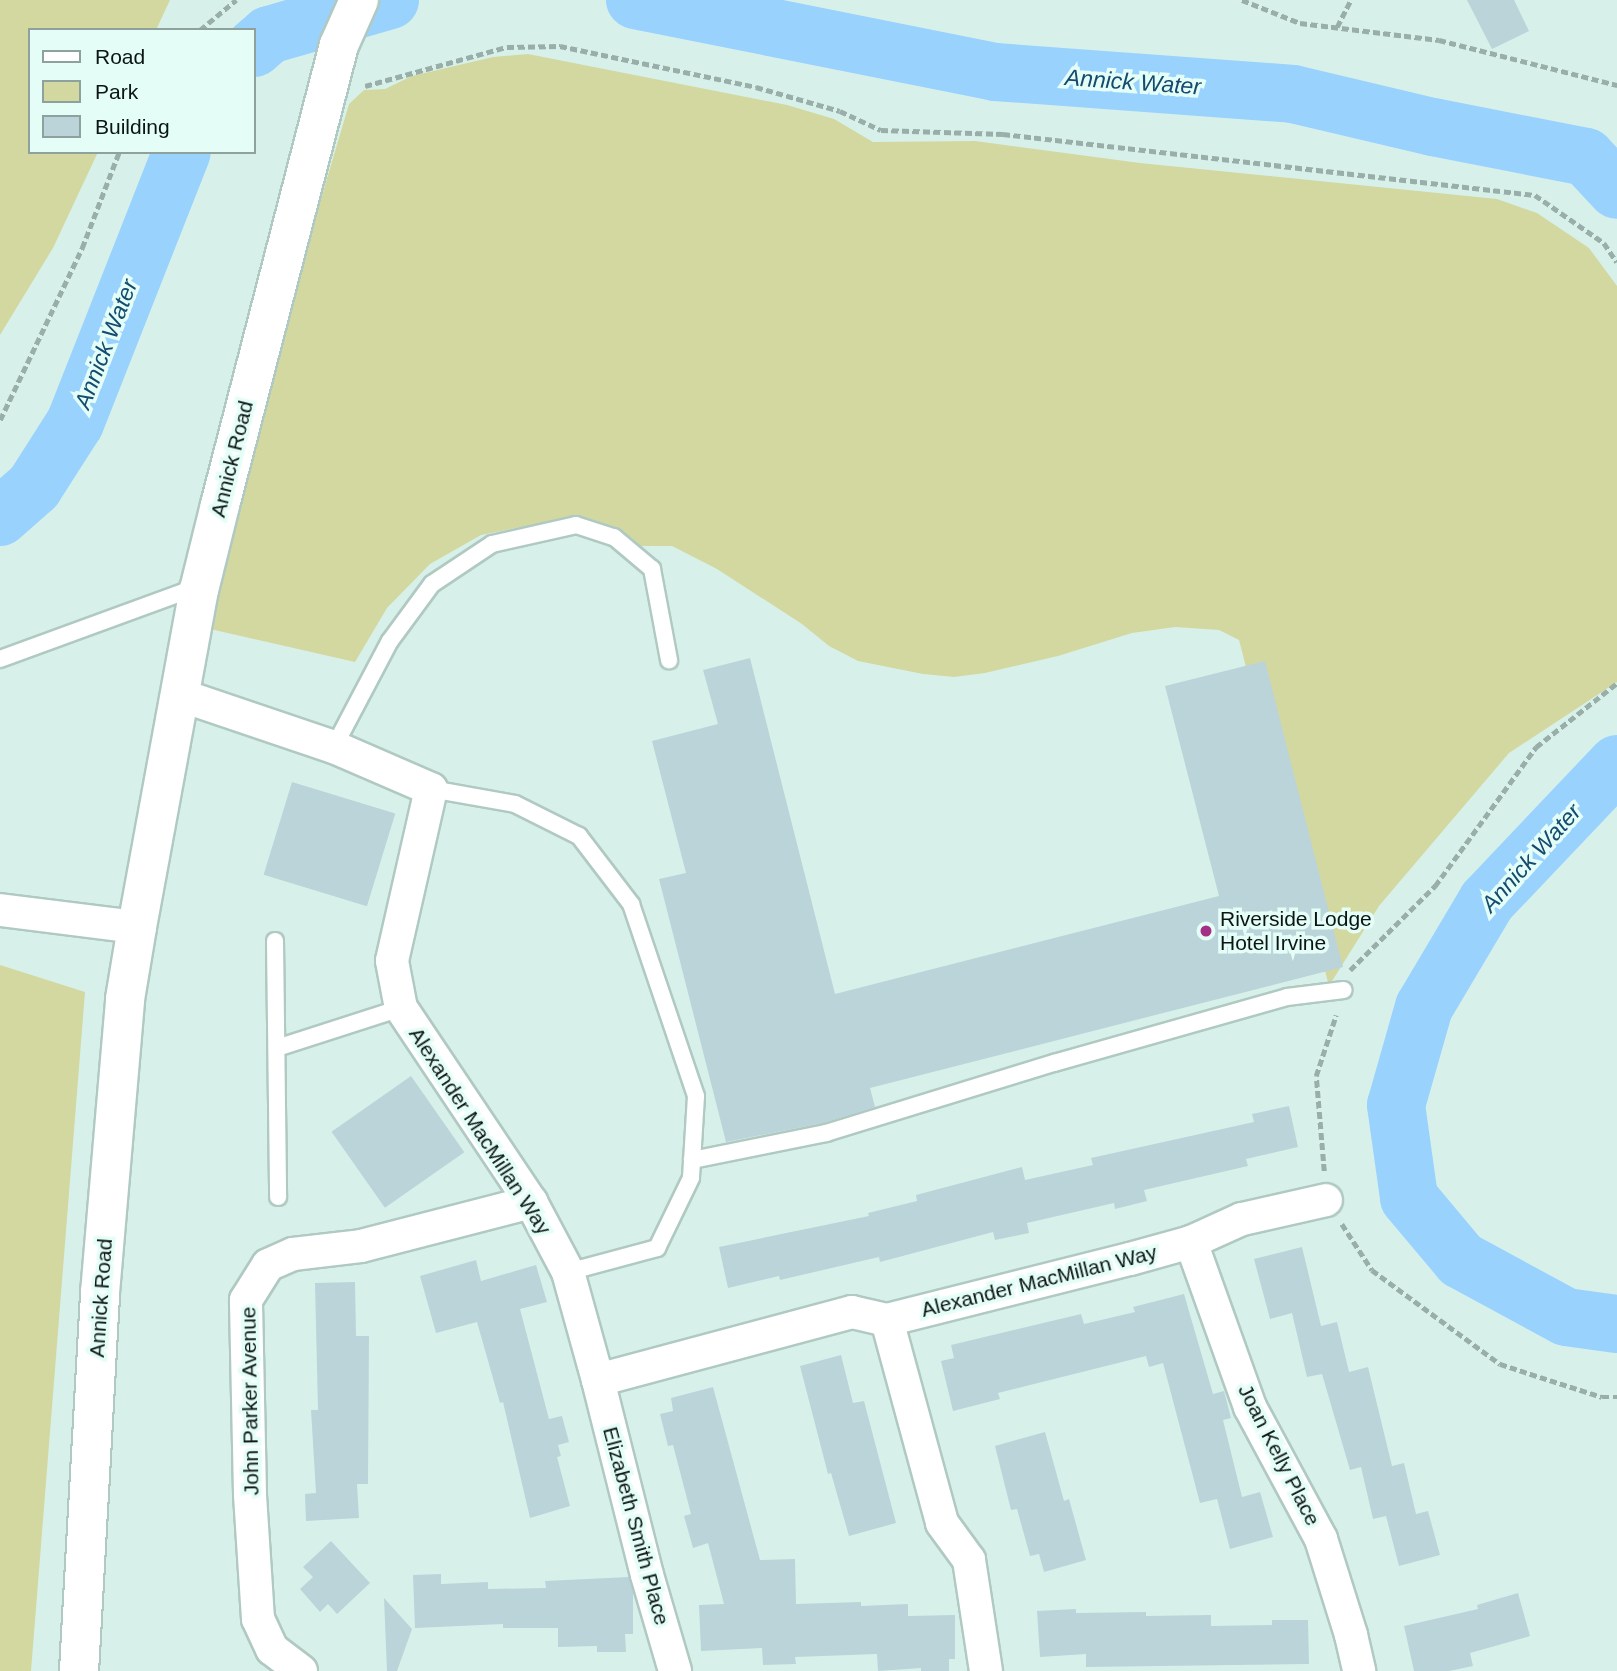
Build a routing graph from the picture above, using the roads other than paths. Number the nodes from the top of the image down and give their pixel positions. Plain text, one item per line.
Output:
1 (359, 0) edge
2 (201, 585) junction
3 (0, 659) edge
4 (669, 660) dead end
5 (180, 695) junction
6 (334, 747) junction
7 (431, 789) junction
8 (0, 910) edge
9 (137, 927) junction
10 (275, 941) dead end
11 (1344, 990) road end
12 (401, 1008) junction
13 (276, 1048) junction
14 (692, 1160) junction
15 (278, 1197) dead end
16 (1326, 1200) road end
17 (531, 1202) junction
18 (1191, 1242) junction
19 (568, 1272) junction
20 (887, 1320) junction
21 (598, 1380) junction
22 (79, 1670) edge
23 (301, 1671) edge
24 (675, 1671) edge
25 (986, 1671) edge
26 (1359, 1671) edge

1 - 2 main road, Annick Road
2 - 3 lane
2 - 5 main road, Annick Road
4 - 6 lane
5 - 6 street
5 - 9 main road, Annick Road
6 - 7 street
7 - 12 street, Alexander MacMillan Way
7 - 14 lane
8 - 9 street
9 - 22 main road, Annick Road
10 - 13 lane
11 - 14 lane
12 - 13 lane
12 - 17 street, Alexander MacMillan Way
13 - 15 lane
14 - 19 lane
16 - 18 street, Alexander MacMillan Way
17 - 19 street, Alexander MacMillan Way
17 - 23 street, John Parker Avenue
18 - 20 street, Alexander MacMillan Way
18 - 26 street, Joan Kelly Place
19 - 21 street, Alexander MacMillan Way
20 - 21 street, Alexander MacMillan Way
20 - 25 street
21 - 24 street, Elizabeth Smith Place

